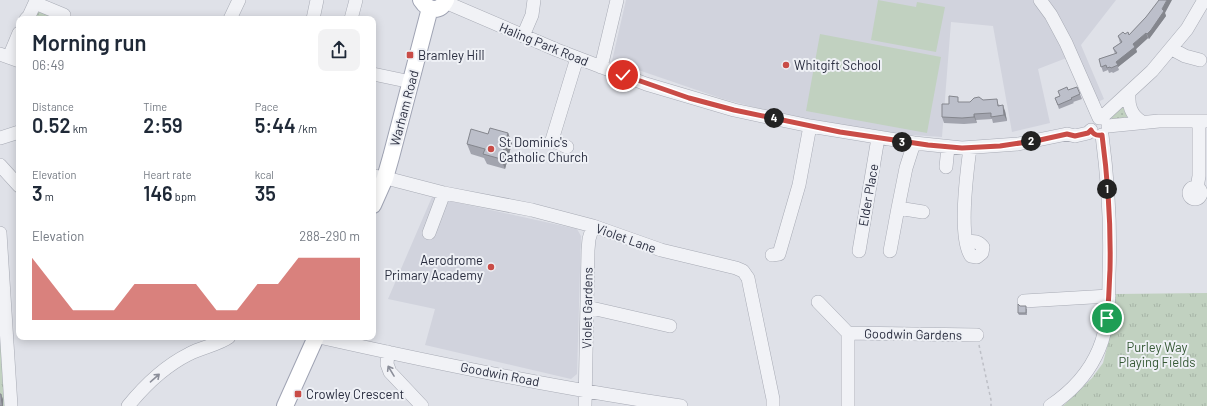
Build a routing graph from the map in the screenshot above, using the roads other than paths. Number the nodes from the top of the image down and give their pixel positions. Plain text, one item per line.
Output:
1 (239, 0) edge
2 (317, 0) edge
3 (356, 0) edge
4 (534, 0) edge
5 (617, 0) edge
6 (1040, 0) edge
7 (1204, 0) edge
8 (445, 1) edge
9 (425, 4) edge
10 (32, 16) edge
11 (64, 16) edge
12 (231, 16) edge
13 (314, 16) edge
14 (352, 16) edge
15 (523, 36) junction
16 (16, 40) edge
17 (1172, 48) junction
18 (9, 58) edge
19 (577, 58) junction
20 (1200, 60) dead end
21 (601, 67) junction
22 (376, 75) edge
23 (411, 82) junction
24 (1130, 93) junction
25 (1203, 121) edge
26 (1142, 122) junction
27 (1099, 125) junction
28 (810, 126) junction
29 (16, 133) edge
30 (0, 138) edge
31 (878, 138) junction
32 (914, 144) junction
33 (567, 147) dead end
34 (948, 147) junction
35 (970, 148) junction
36 (946, 167) dead end
37 (3, 174) edge
38 (379, 177) edge
39 (16, 184) edge
40 (1197, 188) dead end
41 (376, 191) edge
42 (444, 193) junction
43 (898, 208) junction
44 (923, 212) dead end
45 (593, 226) junction
46 (0, 233) edge
47 (429, 233) dead end
48 (967, 242) dead end
49 (890, 251) dead end
50 (859, 252) dead end
51 (772, 255) dead end
52 (1109, 296) junction
53 (1024, 301) dead end
54 (818, 302) dead end
55 (587, 307) junction
56 (670, 326) dead end
57 (848, 333) junction
58 (977, 335) road end
59 (222, 340) edge
60 (315, 340) edge
61 (333, 340) edge
62 (388, 352) junction
63 (585, 390) junction
64 (11, 406) edge
65 (128, 406) edge
66 (285, 406) edge
67 (422, 406) edge
68 (585, 406) edge
69 (681, 406) edge
70 (773, 406) edge
71 (848, 406) edge
72 (1050, 406) edge

1 - 12 street
2 - 13 street
3 - 14 street
4 - 15 street
5 - 21 street
6 - 27 street
7 - 17 street, Haling Park Road
8 - 9 main road
8 - 15 street, Haling Park Road
9 - 23 main road, Warham Road
10 - 11 street
15 - 19 street, Haling Park Road
16 - 18 street
17 - 20 street
17 - 24 street, Haling Park Road
19 - 21 street, Haling Park Road
19 - 33 street
21 - 28 street, Haling Park Road
22 - 23 street
23 - 38 main road, Warham Road
24 - 26 street
24 - 27 street, Haling Park Road
25 - 26 street
25 - 40 street
26 - 27 street
27 - 35 street, Haling Park Road
27 - 52 street
28 - 31 street, Haling Park Road
28 - 51 street
29 - 30 street
31 - 32 street, Haling Park Road
31 - 50 street, Elder Place
32 - 34 street, Haling Park Road
32 - 43 street
34 - 35 street, Haling Park Road
34 - 36 street
35 - 48 street
37 - 39 street
38 - 41 main road, Warham Road
38 - 42 street, Violet Lane
42 - 45 street, Violet Lane
42 - 47 street
43 - 44 street
43 - 49 street
45 - 55 street, Violet Gardens
45 - 70 street, Violet Lane
46 - 64 street
52 - 53 street
52 - 72 street
54 - 57 street, Goodwin Gardens
55 - 56 street
55 - 63 street, Violet Gardens
57 - 58 street, Goodwin Gardens
57 - 71 street, Goodwin Gardens
65 -> 59 street
60 - 66 main road
61 - 62 street, Goodwin Road
62 - 63 street, Goodwin Road
67 -> 62 street
63 - 68 street, Violet Gardens
63 - 69 street, Goodwin Road

